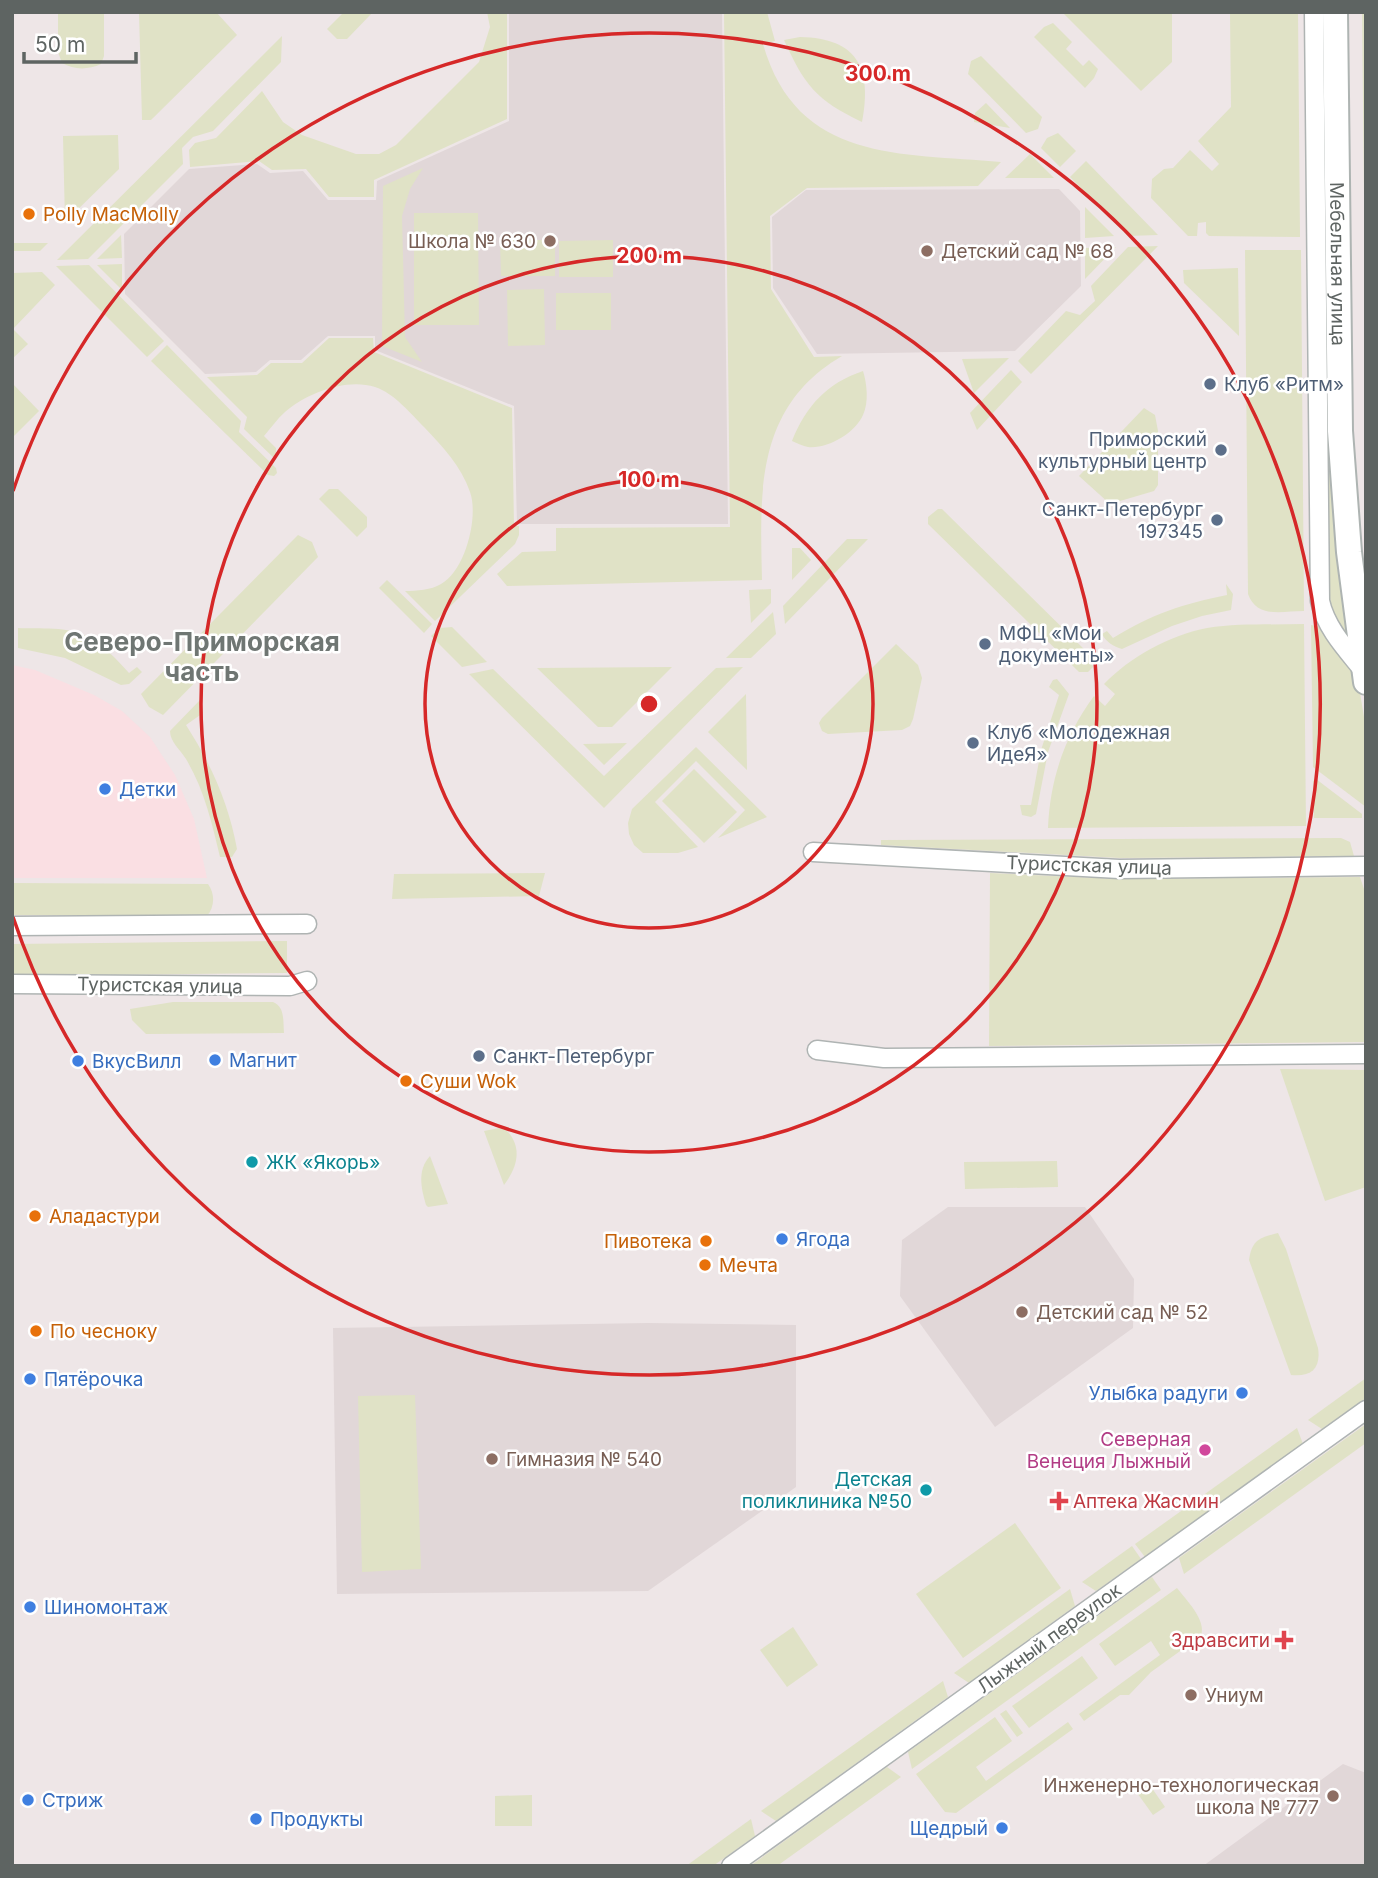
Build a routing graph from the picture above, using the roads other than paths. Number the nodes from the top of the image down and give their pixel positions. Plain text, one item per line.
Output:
1 (1314, 12) edge
2 (1335, 12) edge
3 (1351, 12) edge
4 (1366, 562) edge
5 (1365, 676) edge
6 (813, 852) dead end
7 (1366, 866) edge
8 (307, 924) dead end
9 (12, 926) edge
10 (307, 981) dead end
11 (12, 984) edge
12 (817, 1050) dead end
13 (1366, 1054) edge
14 (1366, 1410) edge
15 (731, 1866) edge

1 - 5 street
2 - 5 street, Мебельная улица
3 - 4 street, Мебельная улица
6 - 7 street, Туристская улица
8 - 9 street
10 - 11 street, Туристская улица
12 - 13 street
14 - 15 street, Лыжный переулок

